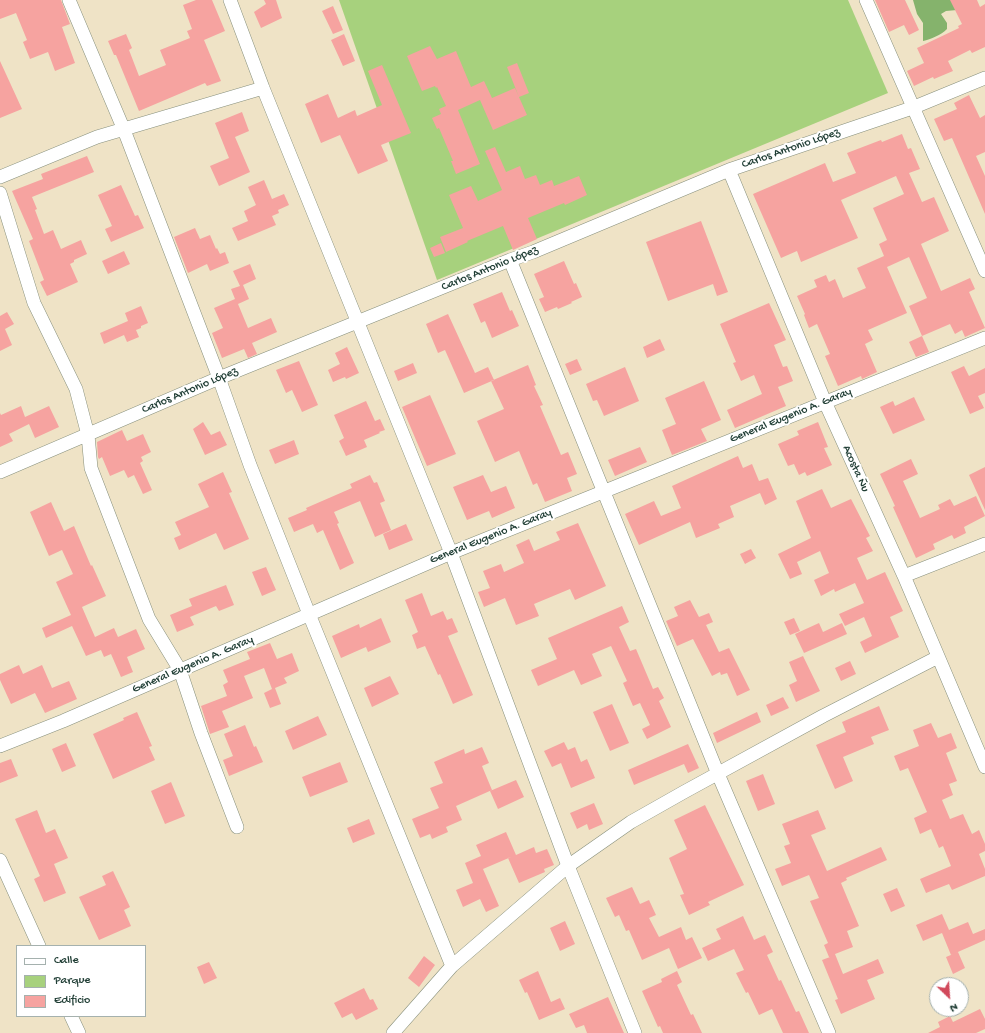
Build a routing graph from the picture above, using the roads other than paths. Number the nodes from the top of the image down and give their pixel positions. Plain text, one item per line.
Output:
1 (69, 0) edge
2 (230, 0) edge
3 (866, 0) edge
4 (985, 78) edge
5 (263, 88) junction
6 (912, 108) junction
7 (124, 130) junction
8 (729, 170) junction
9 (0, 177) edge
10 (0, 193) edge
11 (510, 260) junction
12 (985, 271) edge
13 (357, 322) junction
14 (985, 338) edge
15 (219, 378) junction
16 (825, 402) junction
17 (88, 435) junction
18 (0, 472) edge
19 (604, 492) junction
20 (985, 544) edge
21 (451, 553) junction
22 (904, 576) junction
23 (309, 614) junction
24 (938, 657) junction
25 (180, 670) junction
26 (0, 746) edge
27 (985, 767) edge
28 (718, 774) junction
29 (238, 826) dead end
30 (0, 860) edge
31 (568, 866) junction
32 (39, 945) edge
33 (452, 966) junction
34 (393, 1033) edge
35 (635, 1033) edge
36 (829, 1033) edge

1 - 7 street
2 - 5 street
3 - 6 street
4 - 6 street, Carlos Antonio López
5 - 7 street
5 - 13 street
6 - 8 street, Carlos Antonio López
6 - 12 street
7 - 9 street
7 - 15 street
8 - 11 street, Carlos Antonio López
8 - 16 street, Acosta Ñu
10 - 17 street
11 - 13 street, Carlos Antonio López
11 - 19 street
13 - 15 street, Carlos Antonio López
13 - 21 street
14 - 16 street, General Eugenio A. Garay
15 - 17 street, Carlos Antonio López
15 - 23 street
16 - 19 street, General Eugenio A. Garay
16 - 22 street, Acosta Ñu
17 - 18 street, Carlos Antonio López
17 - 25 street
19 - 21 street, General Eugenio A. Garay
19 - 28 street
20 - 22 street
21 - 23 street, General Eugenio A. Garay
21 - 31 street
22 - 24 street, Acosta Ñu
23 - 25 street, General Eugenio A. Garay
23 - 33 street
24 - 27 street, Acosta Ñu
24 - 28 street
25 - 26 street, General Eugenio A. Garay
25 - 29 street
28 - 31 street
28 - 36 street
30 - 32 street
31 - 33 street
31 - 35 street
33 - 34 street

